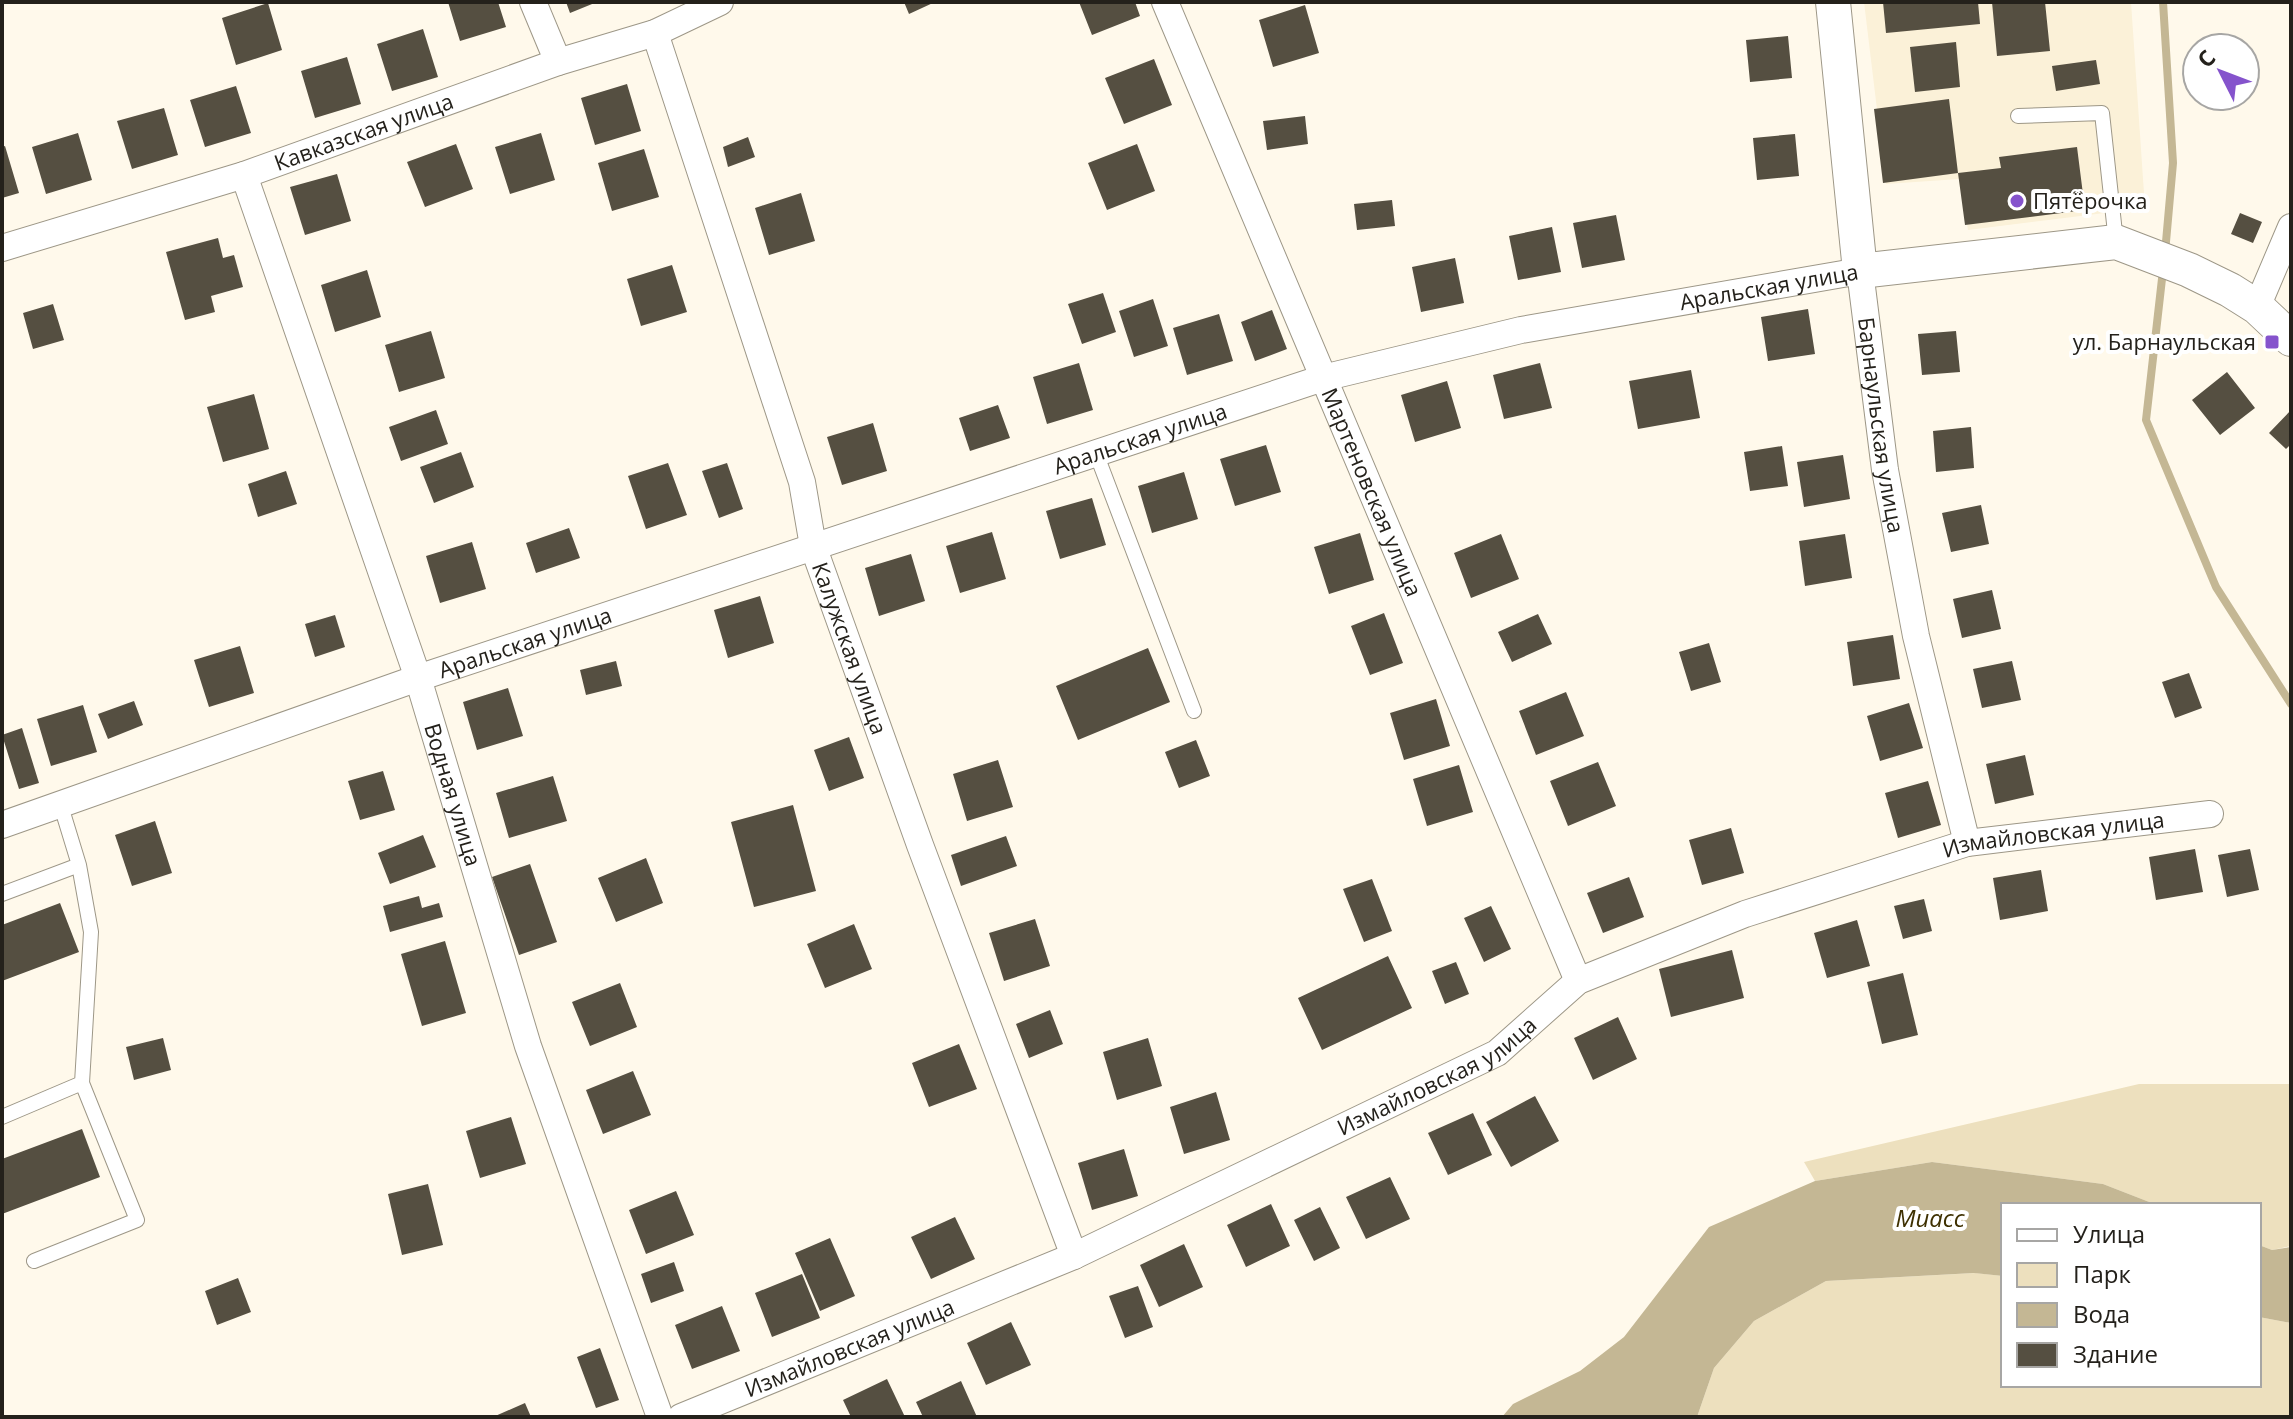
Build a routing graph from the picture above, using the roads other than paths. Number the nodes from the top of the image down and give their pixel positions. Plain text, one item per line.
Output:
1 (533, 2) edge
2 (720, 2) edge
3 (1165, 2) edge
4 (1833, 2) edge
5 (655, 33) junction
6 (558, 62) junction
7 (2018, 116) dead end
8 (244, 175) junction
9 (2291, 227) edge
10 (2126, 245) junction
11 (2, 248) edge
12 (1860, 271) junction
13 (2257, 307) junction
14 (2291, 339) edge
15 (1323, 378) junction
16 (1096, 453) junction
17 (813, 546) junction
18 (418, 678) junction
19 (1194, 711) dead end
20 (61, 806) junction
21 (2210, 814) dead end
22 (2, 825) edge
23 (1967, 843) junction
24 (79, 865) junction
25 (2, 894) edge
26 (1578, 981) junction
27 (82, 1083) junction
28 (2, 1117) edge
29 (1074, 1256) junction
30 (34, 1261) dead end
31 (660, 1417) edge
32 (681, 1417) edge

1 - 6 street
2 - 5 street, Кавказская улица
3 - 15 street, Мартеновская улица
4 - 12 street, Барнаульская улица
5 - 6 street, Кавказская улица
5 - 17 street, Калужская улица
6 - 8 street, Кавказская улица
7 - 10 lane
8 - 11 street, Кавказская улица
8 - 18 street, Водная улица
9 - 13 street
10 - 12 street, Аральская улица
10 - 13 street, Аральская улица
12 - 15 street, Аральская улица
12 - 23 street, Барнаульская улица
13 - 14 street, Аральская улица
15 - 16 street, Аральская улица
15 - 26 street, Мартеновская улица
16 - 17 street, Аральская улица
16 - 19 lane
17 - 18 street, Аральская улица
17 - 29 street, Калужская улица
18 - 20 street, Аральская улица
18 - 31 street, Водная улица
20 - 22 street, Аральская улица
20 - 24 lane
21 - 23 street, Измайловская улица
23 - 26 street, Измайловская улица
24 - 25 lane
24 - 27 lane
26 - 29 street, Измайловская улица
27 - 28 lane
27 - 30 lane
29 - 32 street, Измайловская улица

